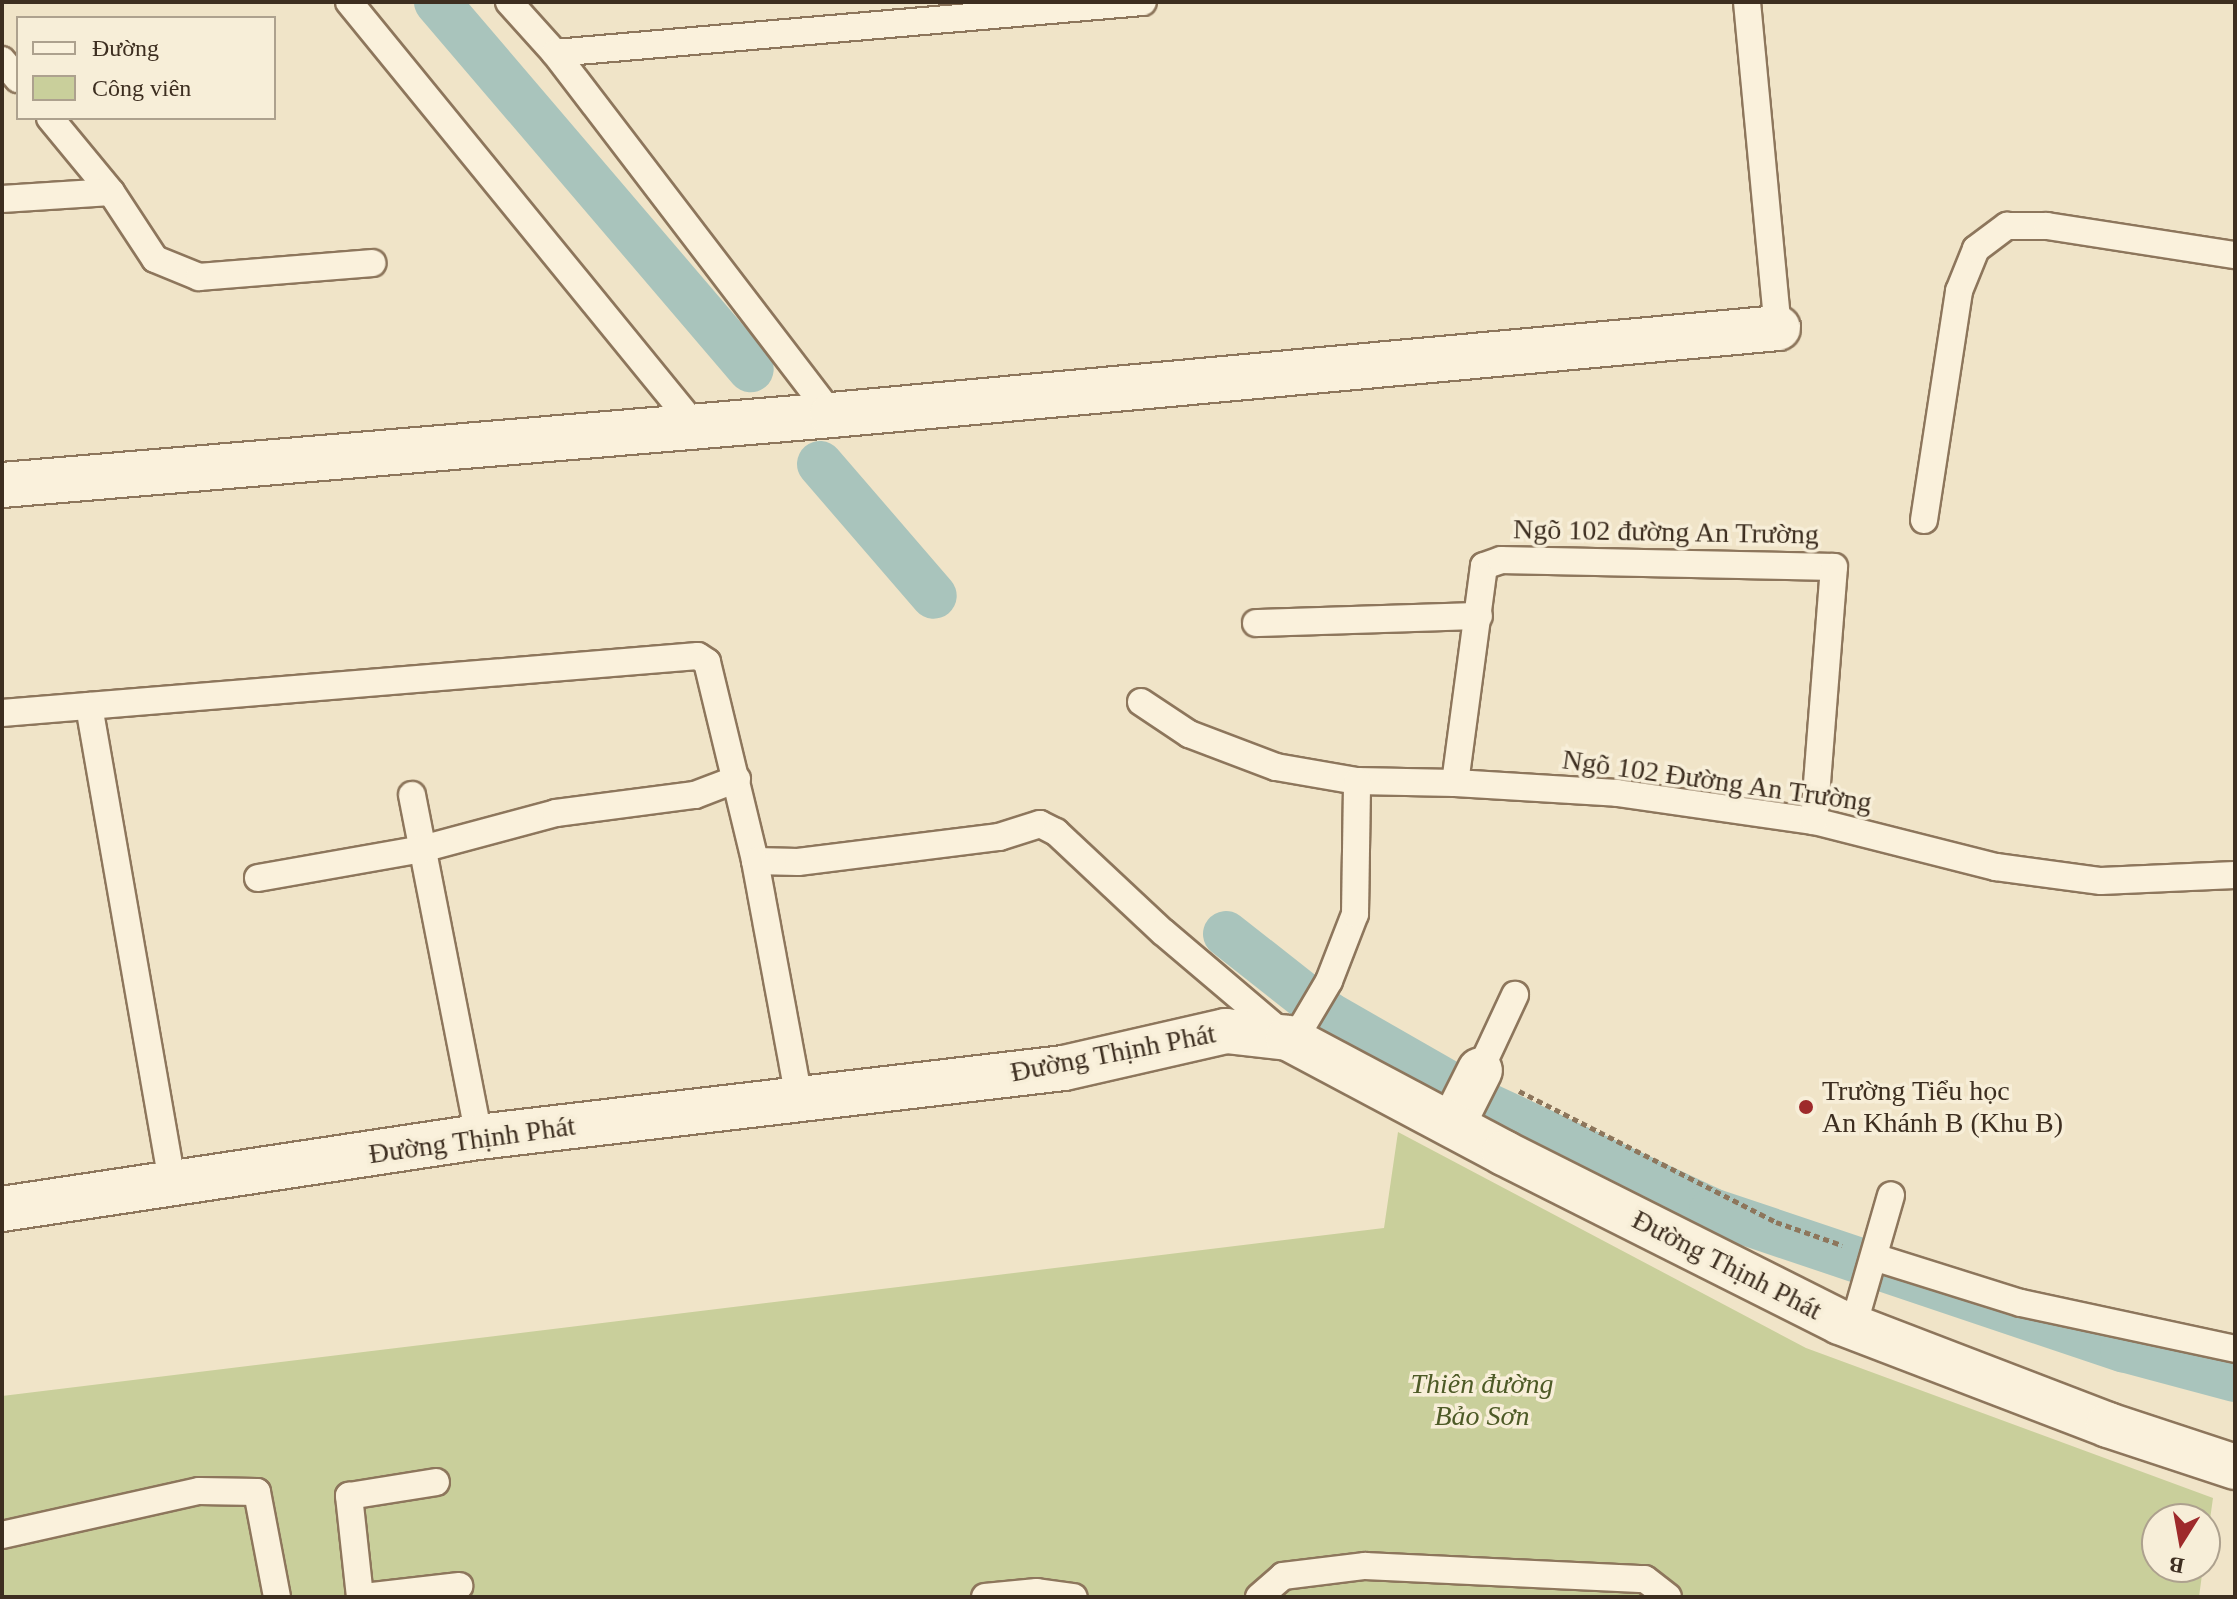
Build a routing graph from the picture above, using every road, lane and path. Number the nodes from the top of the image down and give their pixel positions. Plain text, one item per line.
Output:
1 (349, 2) edge
2 (509, 2) edge
3 (1143, 2) edge
4 (1747, 2) edge
5 (1073, 5) edge
6 (555, 53) junction
7 (2, 60) edge
8 (16, 77) edge
9 (52, 120) edge
10 (111, 192) junction
11 (2, 199) edge
12 (2235, 255) edge
13 (372, 263) dead end
14 (1778, 328) joint
15 (832, 415) junction
16 (695, 426) junction
17 (2, 485) edge
18 (1924, 520) dead end
19 (1479, 616) junction
20 (1256, 623) dead end
21 (1141, 702) dead end
22 (89, 706) junction
23 (2, 713) edge
24 (737, 779) junction
25 (1357, 781) junction
26 (1455, 783) junction
27 (412, 795) dead end
28 (1814, 821) junction
29 (422, 849) junction
30 (755, 861) junction
31 (2235, 875) edge
32 (258, 878) dead end
33 (1515, 995) dead end
34 (1296, 1032) junction
35 (1467, 1096) junction
36 (799, 1099) junction
37 (479, 1137) junction
38 (172, 1183) junction
39 (1891, 1195) dead end
40 (2, 1209) edge
41 (1874, 1259) junction
42 (1854, 1325) junction
43 (2235, 1349) edge
44 (2235, 1467) edge
45 (436, 1482) dead end
46 (2, 1535) edge
47 (459, 1586) dead end
48 (277, 1597) edge
49 (362, 1597) edge
50 (985, 1597) edge
51 (1074, 1597) edge
52 (1259, 1597) edge
53 (1668, 1597) edge

1 - 16 lane
2 - 6 lane
3 - 5 lane
4 - 14 lane
5 - 6 lane
6 - 15 lane
7 - 8 lane
9 - 10 lane
10 - 11 lane
10 - 13 lane
12 - 18 lane
14 - 15 street
15 - 16 street
16 - 17 street
19 - 20 lane
19 - 26 lane, Ngõ 102 đường An Trường
19 - 28 lane, Ngõ 102 đường An Trường
21 - 25 lane
22 - 23 lane
22 - 24 lane
22 - 38 lane
24 - 29 lane
24 - 30 lane
25 - 26 lane, Ngõ 102 Đường An Trường
25 - 34 lane
26 - 28 lane, Ngõ 102 Đường An Trường
27 - 29 lane
28 - 31 lane, Ngõ 102 Đường An Trường
29 - 32 lane
29 - 37 lane
30 - 34 lane
30 - 36 lane
33 - 35 lane
34 - 35 street, Đường Thịnh Phát
34 - 36 street, Đường Thịnh Phát
35 - 41 path
35 - 42 street, Đường Thịnh Phát
36 - 37 street, Đường Thịnh Phát
37 - 38 street, Đường Thịnh Phát
38 - 40 street, Đường Thịnh Phát
39 - 41 lane
41 - 42 lane
41 - 43 lane
42 - 44 street, Đường Thịnh Phát
45 - 49 lane
46 - 48 lane
47 - 49 lane
50 - 51 lane
52 - 53 lane

